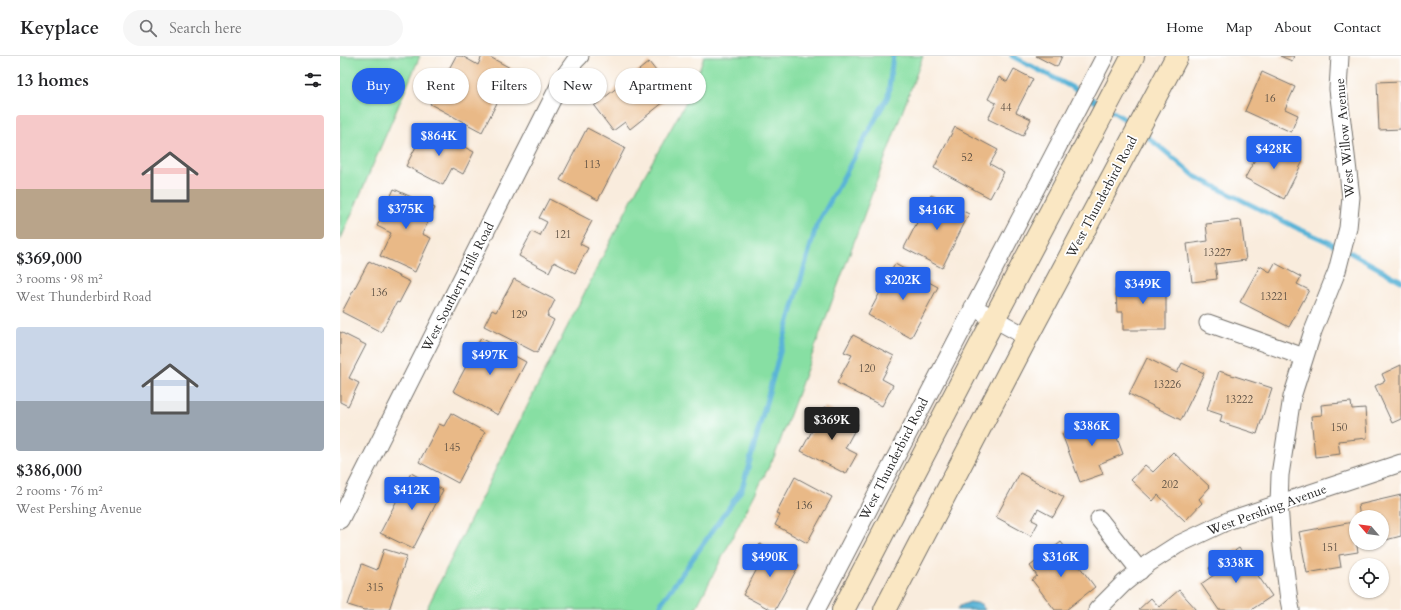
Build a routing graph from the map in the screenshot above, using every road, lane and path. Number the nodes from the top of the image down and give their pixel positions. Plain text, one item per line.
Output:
1 (580, 56) edge
2 (1104, 56) edge
3 (1132, 56) edge
4 (1177, 56) edge
5 (1340, 56) edge
6 (973, 307) junction
7 (994, 319) junction
8 (1208, 323) dead end
9 (1027, 337) junction
10 (1304, 357) junction
11 (1401, 463) edge
12 (1279, 504) junction
13 (1099, 519) dead end
14 (340, 520) edge
15 (1140, 571) junction
16 (816, 610) edge
17 (843, 610) edge
18 (884, 610) edge
19 (1097, 610) edge
20 (1291, 610) edge

1 - 14 street, West Southern Hills Road
2 - 6 street, West Thunderbird Road
3 - 7 main road, West Thunderbird Road
4 - 9 main road, West Thunderbird Road
5 - 10 street, West Willow Avenue
6 - 7 street
6 - 16 street, West Thunderbird Road
7 - 9 street
7 - 17 main road, West Thunderbird Road
8 - 10 street
9 - 18 main road, West Thunderbird Road
10 - 12 street, West Willow Avenue
11 - 12 street, West Pershing Avenue
12 - 15 street, West Pershing Avenue
12 - 20 street, West Willow Avenue
13 - 15 street
15 - 19 street, West Pershing Avenue

